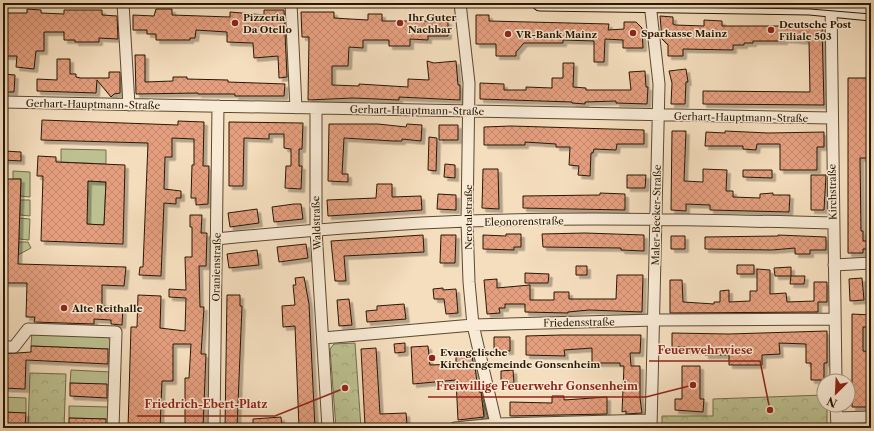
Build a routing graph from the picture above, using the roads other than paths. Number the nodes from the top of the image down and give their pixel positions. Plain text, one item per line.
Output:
1 (123, 3) edge
2 (291, 3) edge
3 (460, 3) edge
4 (540, 3) edge
5 (650, 4) edge
6 (831, 6) edge
7 (871, 13) edge
8 (3, 102) edge
9 (129, 105) junction
10 (218, 106) junction
11 (296, 108) junction
12 (316, 108) junction
13 (469, 111) junction
14 (658, 116) junction
15 (831, 118) junction
16 (655, 219) junction
17 (467, 221) junction
18 (833, 223) junction
19 (316, 230) junction
20 (216, 239) junction
21 (871, 263) edge
22 (834, 265) junction
23 (835, 319) junction
24 (655, 320) junction
25 (473, 325) junction
26 (323, 338) junction
27 (3, 347) edge
28 (836, 373) edge
29 (836, 413) edge
30 (871, 418) edge
31 (837, 423) edge
32 (651, 424) edge
33 (497, 426) edge
34 (113, 428) edge
35 (214, 428) edge
36 (328, 428) edge
37 (455, 428) edge

1 - 9 street
2 - 11 street
3 - 13 street, Nerotalstraße
4 - 5 main road
5 - 6 main road
5 - 14 street, Maler-Becker-Straße
6 - 7 main road
6 - 15 street, Kirchstraße
8 - 9 street, Gerhart-Hauptmann-Straße
9 - 10 street, Gerhart-Hauptmann-Straße
10 - 11 street, Gerhart-Hauptmann-Straße
10 - 20 street, Oranienstraße
11 - 12 street, Gerhart-Hauptmann-Straße
12 - 13 street, Gerhart-Hauptmann-Straße
12 - 19 street, Waldstraße
13 - 14 street, Gerhart-Hauptmann-Straße
13 - 17 street, Nerotalstraße
14 - 15 street, Gerhart-Hauptmann-Straße
14 - 16 street, Maler-Becker-Straße
15 - 18 street, Kirchstraße
16 - 17 street, Eleonorenstraße
16 - 18 street, Eleonorenstraße
16 - 24 street, Maler-Becker-Straße
17 - 19 street, Eleonorenstraße
17 - 25 street, Nerotalstraße
18 - 22 street, Kirchstraße
19 - 20 street, Eleonorenstraße
19 - 26 street, Waldstraße
20 - 35 street, Oranienstraße
21 - 22 street
22 - 23 street, Kirchstraße
23 - 24 street, Friedensstraße
23 - 28 street, Kirchstraße
24 - 25 street, Friedensstraße
24 - 32 street, Maler-Becker-Straße
25 - 26 street, Friedensstraße
25 - 33 street, Nerotalstraße
26 - 36 street, Waldstraße
27 - 34 street
29 - 31 street
30 - 31 street
32 - 33 street
33 - 37 street

